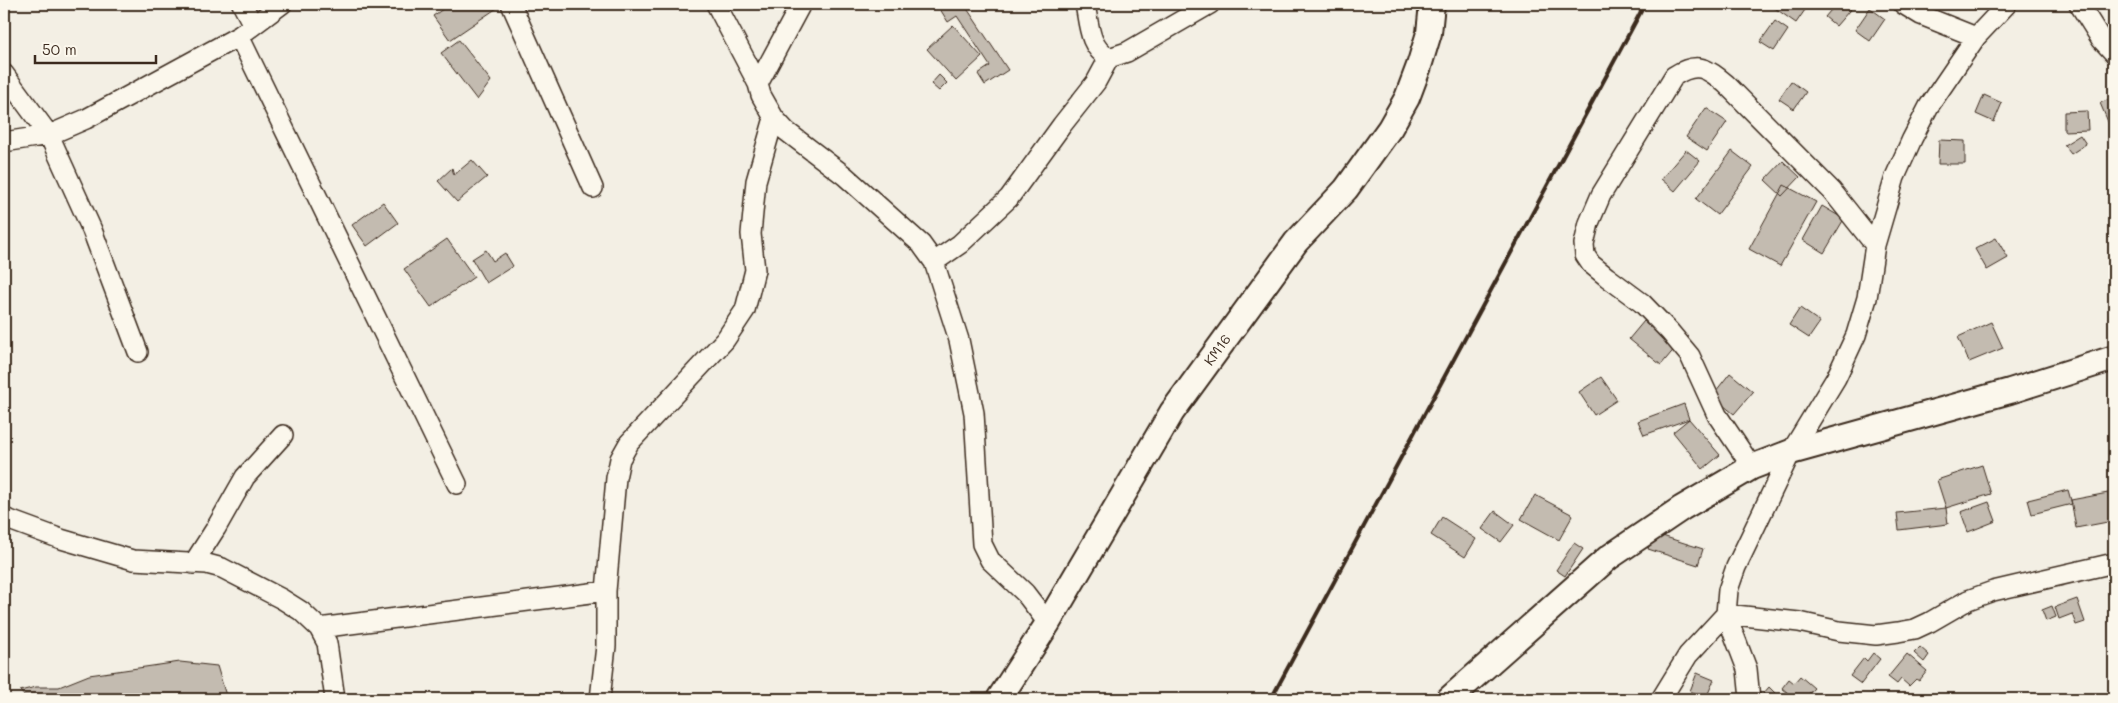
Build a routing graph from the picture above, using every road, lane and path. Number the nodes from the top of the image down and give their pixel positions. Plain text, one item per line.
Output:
1 (242, 4) edge
2 (282, 4) edge
3 (511, 4) edge
4 (716, 4) edge
5 (801, 4) edge
6 (1085, 4) edge
7 (1210, 4) edge
8 (1432, 4) edge
9 (1903, 4) edge
10 (2007, 4) edge
11 (2079, 4) edge
12 (246, 31) junction
13 (1976, 37) junction
14 (2114, 53) edge
15 (1109, 58) junction
16 (4, 74) edge
17 (758, 84) junction
18 (774, 118) junction
19 (49, 135) junction
20 (4, 142) edge
21 (593, 188) dead end
22 (1875, 245) junction
23 (934, 262) junction
24 (138, 352) dead end
25 (2114, 358) edge
26 (283, 435) dead end
27 (1791, 452) junction
28 (1752, 467) junction
29 (458, 484) dead end
30 (4, 518) edge
31 (2114, 563) edge
32 (193, 564) junction
33 (606, 591) junction
34 (1726, 614) junction
35 (1048, 623) junction
36 (320, 628) junction
37 (605, 694) edge
38 (335, 699) edge
39 (999, 699) edge
40 (1449, 699) edge
41 (1661, 699) edge
42 (1750, 699) edge

1 - 12 street
2 - 12 street
3 - 21 street
4 - 17 street
5 - 17 street
6 - 15 street
7 - 15 street
8 - 35 street, KM16
9 - 13 street
10 - 13 street
11 - 14 street
12 - 19 street
12 - 29 street
13 - 22 street
15 - 23 street
16 - 19 street
17 - 18 street
18 - 23 street
18 - 33 street
19 - 20 street
19 - 24 street
22 - 27 street
22 - 28 street
23 - 35 street
25 - 27 street
26 - 32 street
27 - 28 street
27 - 34 street
28 - 40 street
30 - 32 street
31 - 34 street
32 - 36 street
33 - 36 street
33 - 37 street
34 - 41 street
34 - 42 street
35 - 39 street, KM16
36 - 38 street

